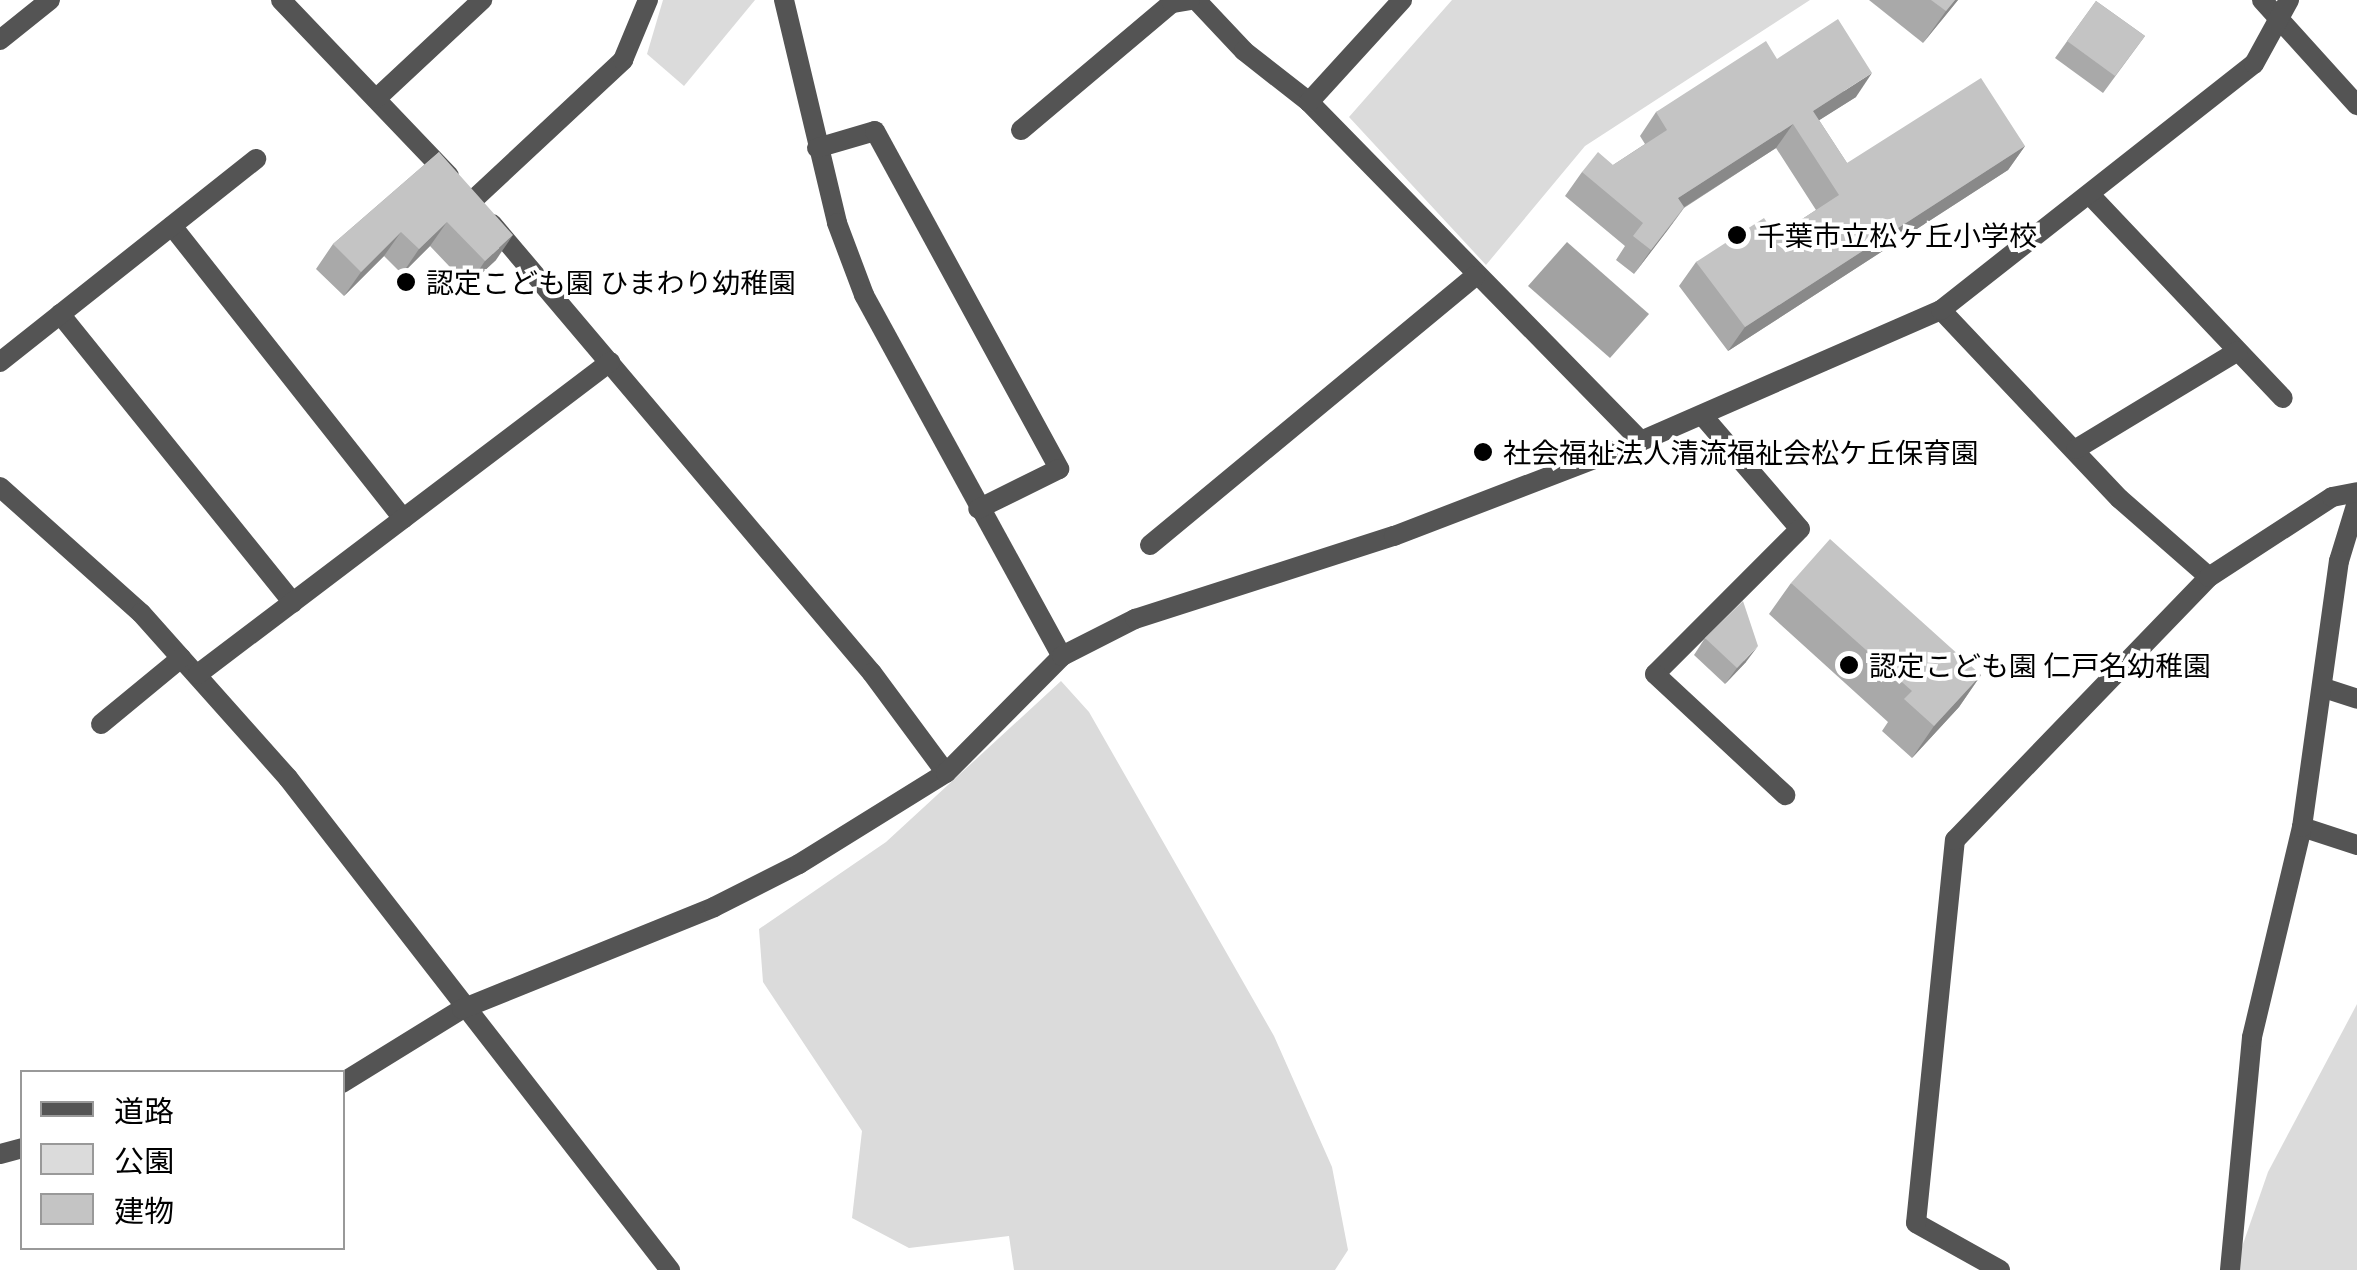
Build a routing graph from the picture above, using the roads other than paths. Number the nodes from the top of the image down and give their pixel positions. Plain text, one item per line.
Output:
1 (50, 0) edge
2 (281, 0) edge
3 (482, 0) edge
4 (648, 0) edge
5 (784, 0) edge
6 (1193, 0) edge
7 (1402, 0) edge
8 (2262, 0) edge
9 (2285, 8) edge
10 (0, 40) edge
11 (377, 98) junction
12 (1309, 102) junction
13 (2357, 105) edge
14 (1021, 130) dead end
15 (817, 148) junction
16 (256, 158) dead end
17 (2092, 197) junction
18 (472, 201) junction
19 (172, 226) junction
20 (1476, 276) junction
21 (1940, 310) junction
22 (60, 314) junction
23 (2238, 351) junction
24 (0, 362) edge
25 (610, 362) junction
26 (2283, 398) dead end
27 (1702, 416) junction
28 (1641, 441) junction
29 (2076, 449) junction
30 (0, 487) edge
31 (2357, 492) edge
32 (2357, 502) edge
33 (978, 509) junction
34 (403, 519) junction
35 (1150, 546) dead end
36 (2209, 577) junction
37 (292, 602) junction
38 (1062, 656) junction
39 (181, 658) junction
40 (198, 674) junction
41 (2324, 688) junction
42 (2357, 699) edge
43 (101, 724) dead end
44 (946, 773) junction
45 (1785, 796) dead end
46 (2302, 827) junction
47 (2357, 845) edge
48 (462, 1009) junction
49 (345, 1082) edge
50 (670, 1270) edge
51 (2000, 1270) edge
52 (2230, 1270) edge

1 - 10 street
2 - 11 street
3 - 11 street
4 - 18 street
5 - 15 street
6 - 12 street
6 - 14 street
7 - 12 street
8 - 9 street
9 - 13 street
9 - 17 street
11 - 18 street
12 - 20 street
15 - 33 street
15 - 33 street
16 - 19 street
17 - 21 street
17 - 23 street
18 - 25 street
19 - 22 street
19 - 34 street
20 - 28 street
20 - 35 street
21 - 27 street
21 - 29 street
22 - 24 street
22 - 37 street
23 - 26 street
23 - 29 street
25 - 34 street
25 - 44 street
27 - 28 street
27 - 45 street
28 - 38 street
29 - 36 street
30 - 39 street
31 - 36 street
32 - 41 street
33 - 38 street
34 - 37 street
36 - 51 street
37 - 40 street
38 - 44 street
39 - 40 street
39 - 43 street
40 - 48 street
41 - 42 street
41 - 46 street
44 - 48 street
46 - 47 street
46 - 52 street
48 - 49 street
48 - 50 street

